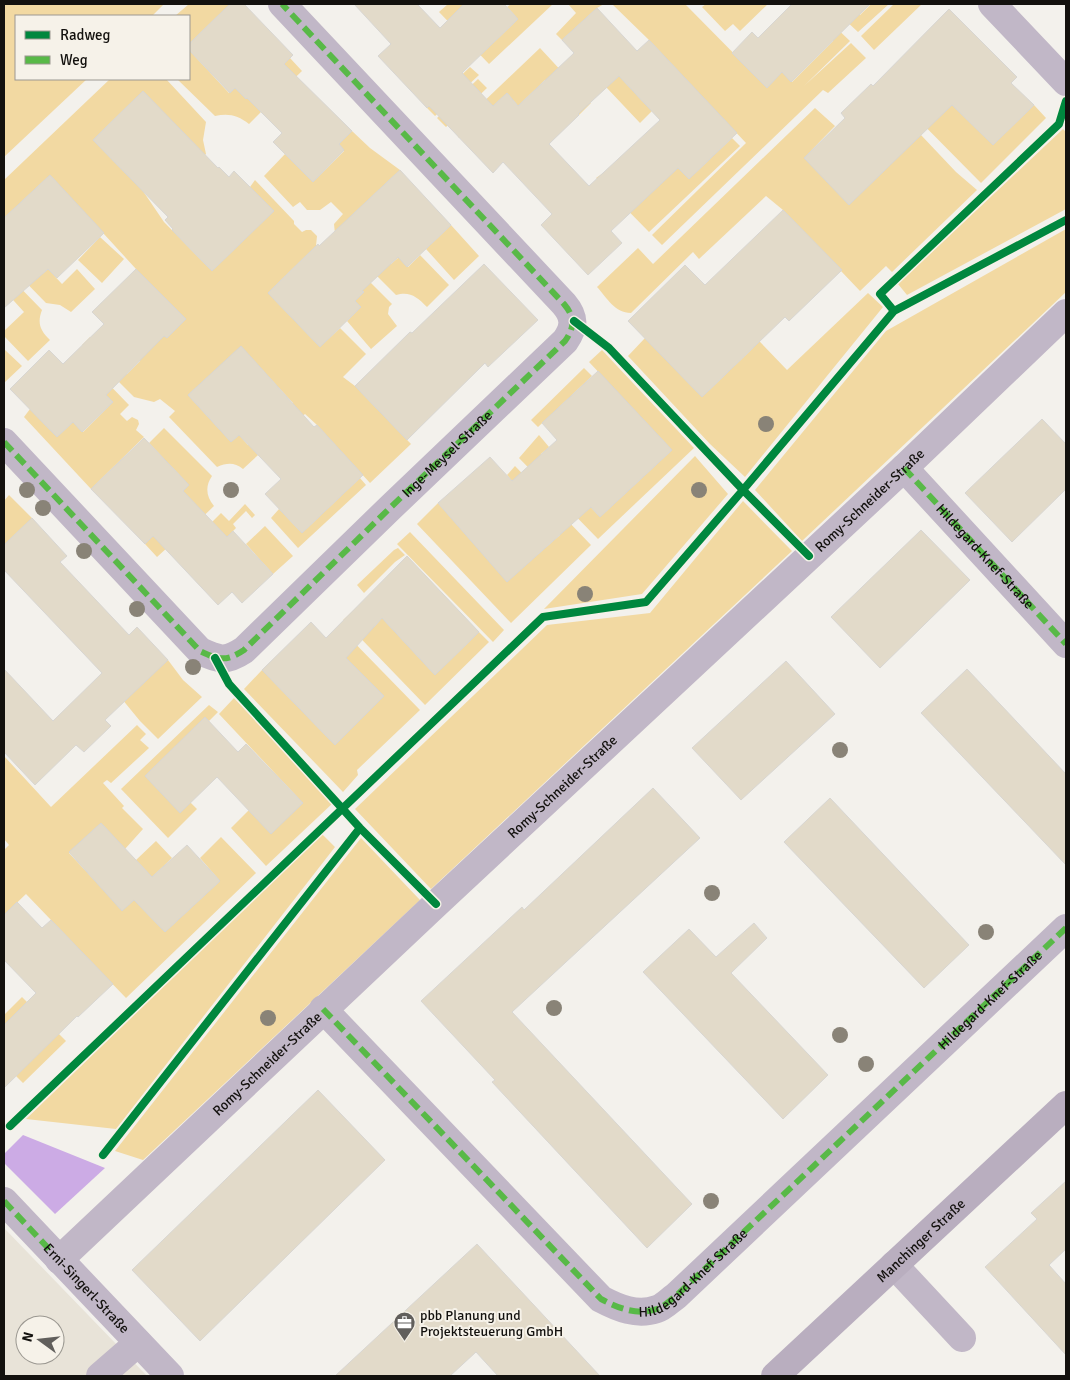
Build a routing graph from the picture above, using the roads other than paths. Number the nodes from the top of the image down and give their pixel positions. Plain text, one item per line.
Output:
1 (282, 4) edge
2 (992, 4) edge
3 (1066, 82) edge
4 (1066, 313) edge
5 (4, 442) edge
6 (904, 468) junction
7 (1066, 644) edge
8 (1066, 928) edge
9 (324, 1009) junction
10 (1066, 1105) edge
11 (4, 1201) edge
12 (59, 1260) junction
13 (894, 1265) junction
14 (962, 1338) dead end
15 (138, 1343) junction
16 (100, 1376) edge
17 (170, 1376) edge
18 (775, 1376) edge

1 - 5 street, Inge-Meysel-Straße
2 - 3 street
4 - 6 street, Romy-Schneider-Straße
6 - 7 street, Hildegard-Knef-Straße
6 - 9 street, Romy-Schneider-Straße
8 - 9 street, Hildegard-Knef-Straße
9 - 12 street, Romy-Schneider-Straße
10 - 13 main road, Manchinger Straße
11 - 12 street, Erni-Singerl-Straße
12 - 15 street, Erni-Singerl-Straße
13 - 14 street
13 - 18 main road, Manchinger Straße
15 - 16 street
15 - 17 street, Erni-Singerl-Straße

